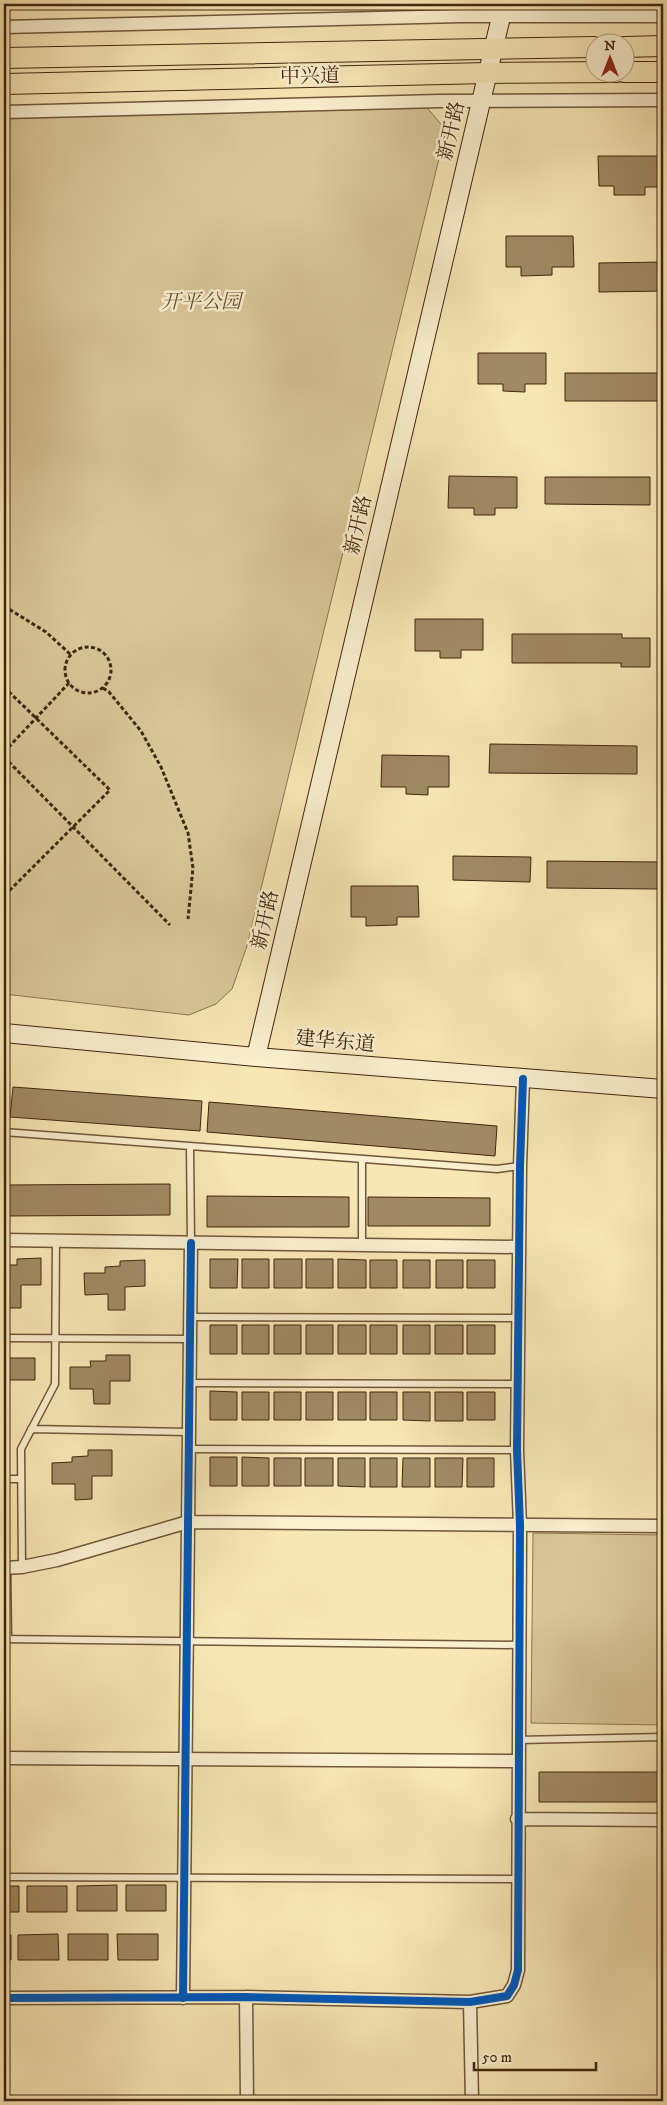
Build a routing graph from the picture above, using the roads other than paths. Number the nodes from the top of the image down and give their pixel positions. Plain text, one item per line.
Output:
1 (502, 10) edge
2 (663, 16) edge
3 (4, 27) edge
4 (634, 46) edge
5 (663, 46) edge
6 (584, 47) edge
7 (493, 48) junction
8 (4, 58) edge
9 (584, 72) edge
10 (634, 72) edge
11 (663, 72) edge
12 (488, 73) junction
13 (4, 84) edge
14 (663, 100) edge
15 (481, 101) junction
16 (4, 112) edge
17 (4, 1033) edge
18 (256, 1057) junction
19 (523, 1079) junction
20 (663, 1089) edge
21 (4, 1132) edge
22 (190, 1147) junction
23 (362, 1159) junction
24 (520, 1166) junction
25 (4, 1240) edge
26 (56, 1240) junction
27 (190, 1243) junction
28 (362, 1245) junction
29 (519, 1247) junction
30 (190, 1317) junction
31 (518, 1318) junction
32 (4, 1338) edge
33 (55, 1338) junction
34 (189, 1339) junction
35 (189, 1382) junction
36 (518, 1384) junction
37 (31, 1429) junction
38 (188, 1432) junction
39 (188, 1449) junction
40 (517, 1450) junction
41 (4, 1479) edge
42 (20, 1479) junction
43 (188, 1522) junction
44 (520, 1525) junction
45 (663, 1526) edge
46 (22, 1566) junction
47 (5, 1568) edge
48 (6, 1639) edge
49 (186, 1640) junction
50 (519, 1645) junction
51 (663, 1737) edge
52 (518, 1740) junction
53 (4, 1758) edge
54 (185, 1760) junction
55 (518, 1761) junction
56 (518, 1819) junction
57 (663, 1820) edge
58 (4, 1877) edge
59 (184, 1878) junction
60 (517, 1879) junction
61 (4, 1998) edge
62 (183, 1998) junction
63 (246, 1998) junction
64 (470, 2002) junction
65 (247, 2101) edge
66 (472, 2101) edge

1 - 2 street
1 - 3 street
1 - 7 main road, 新开路
4 - 5 main road
6 - 7 main road, 中兴道
7 - 8 main road, 中兴道
7 - 12 main road, 新开路
9 - 12 main road, 中兴道
10 - 11 main road
12 - 13 main road, 中兴道
12 - 15 main road, 新开路
14 - 15 street
15 - 16 street
15 - 18 main road, 新开路
17 - 18 main road, 建华东道
18 - 19 main road, 建华东道
19 - 20 main road, 建华东道
19 - 24 street
21 - 22 lane
22 - 23 lane
22 - 27 lane
23 - 24 lane
23 - 28 lane
24 - 29 street
25 - 26 street
26 - 27 street
26 - 33 lane
27 - 28 street
27 - 30 street
28 - 29 street
29 - 31 street
30 - 31 lane
30 - 34 street
31 - 36 street
32 - 33 lane
33 - 34 lane
33 - 37 lane
34 - 35 street
35 - 36 lane
35 - 38 street
36 - 40 street
37 - 38 lane
37 - 42 lane
38 - 39 street
39 - 40 lane
39 - 43 street
40 - 44 street
41 - 42 lane
42 - 46 lane
43 - 44 street
43 - 46 street
43 - 49 street
44 - 45 street
44 - 50 street
46 - 47 street
47 - 48 lane
48 - 49 lane
49 - 50 lane
49 - 54 street
50 - 52 street
51 - 52 lane
52 - 55 street
53 - 54 street
54 - 55 street
54 - 59 street
55 - 56 street
56 - 57 street
56 - 60 street
58 - 59 lane
59 - 60 lane
59 - 62 street
60 - 64 street
61 - 62 street
62 - 63 street
63 - 64 street
63 - 65 street
64 - 66 street

